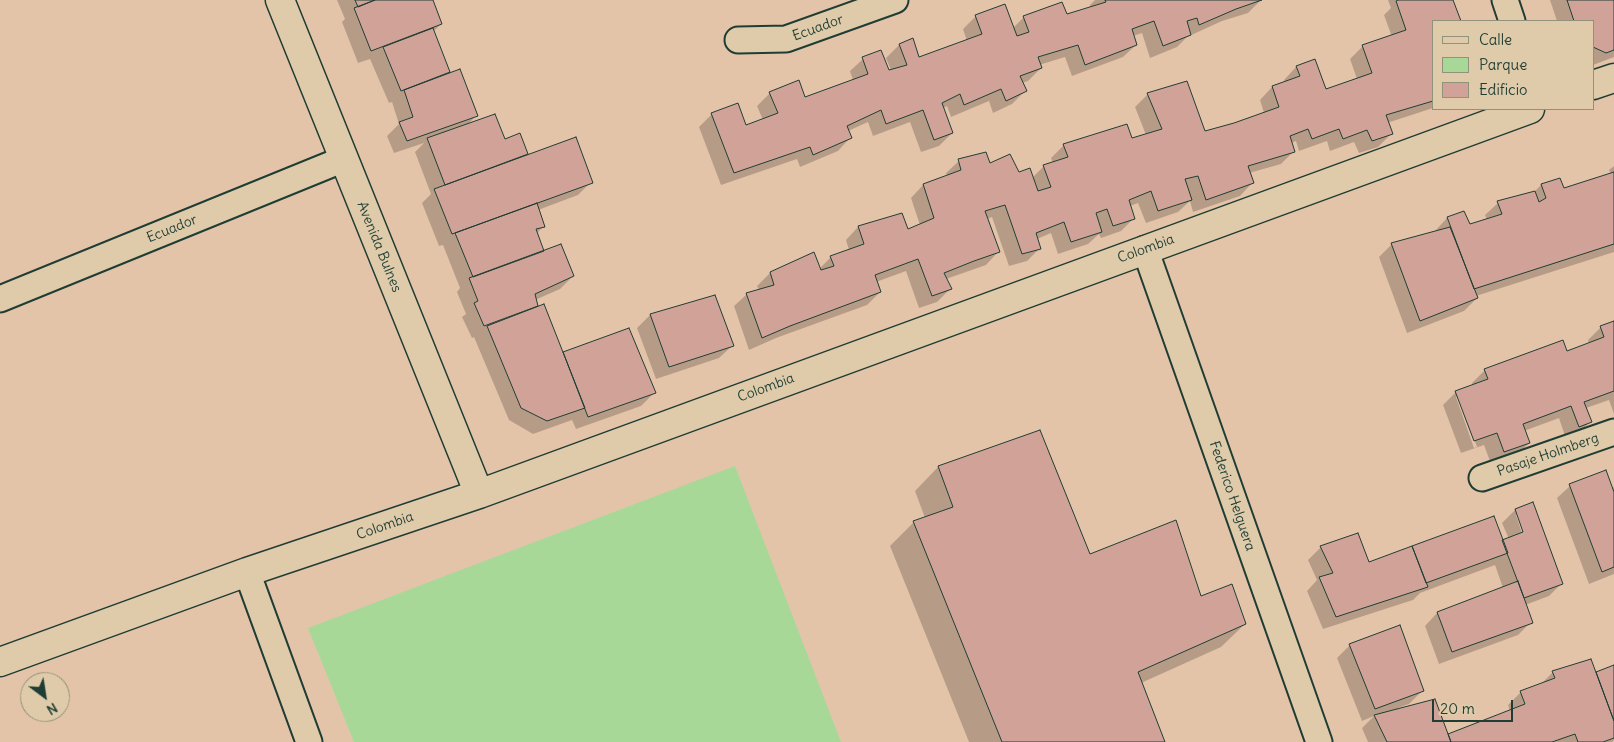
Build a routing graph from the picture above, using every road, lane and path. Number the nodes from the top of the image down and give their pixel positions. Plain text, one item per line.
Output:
1 (280, 0) edge
2 (895, 0) edge
3 (1504, 0) edge
4 (1512, 20) edge
5 (738, 40) dead end
6 (1614, 78) edge
7 (1594, 86) edge
8 (1527, 110) edge
9 (344, 159) junction
10 (1145, 250) junction
11 (0, 299) edge
12 (1614, 432) edge
13 (1482, 478) dead end
14 (479, 494) junction
15 (247, 572) junction
16 (0, 662) edge
17 (309, 742) edge
18 (1319, 742) edge

1 - 9 street, Avenida Bulnes
2 - 5 street, Ecuador
3 - 4 street
6 - 7 street
8 - 10 street, Colombia
9 - 11 street, Ecuador
9 - 14 street, Avenida Bulnes
10 - 14 street, Colombia
10 - 18 street, Federico Helguera
12 - 13 street, Pasaje Holmberg
14 - 15 street, Colombia
15 - 16 street, Colombia
15 - 17 street

